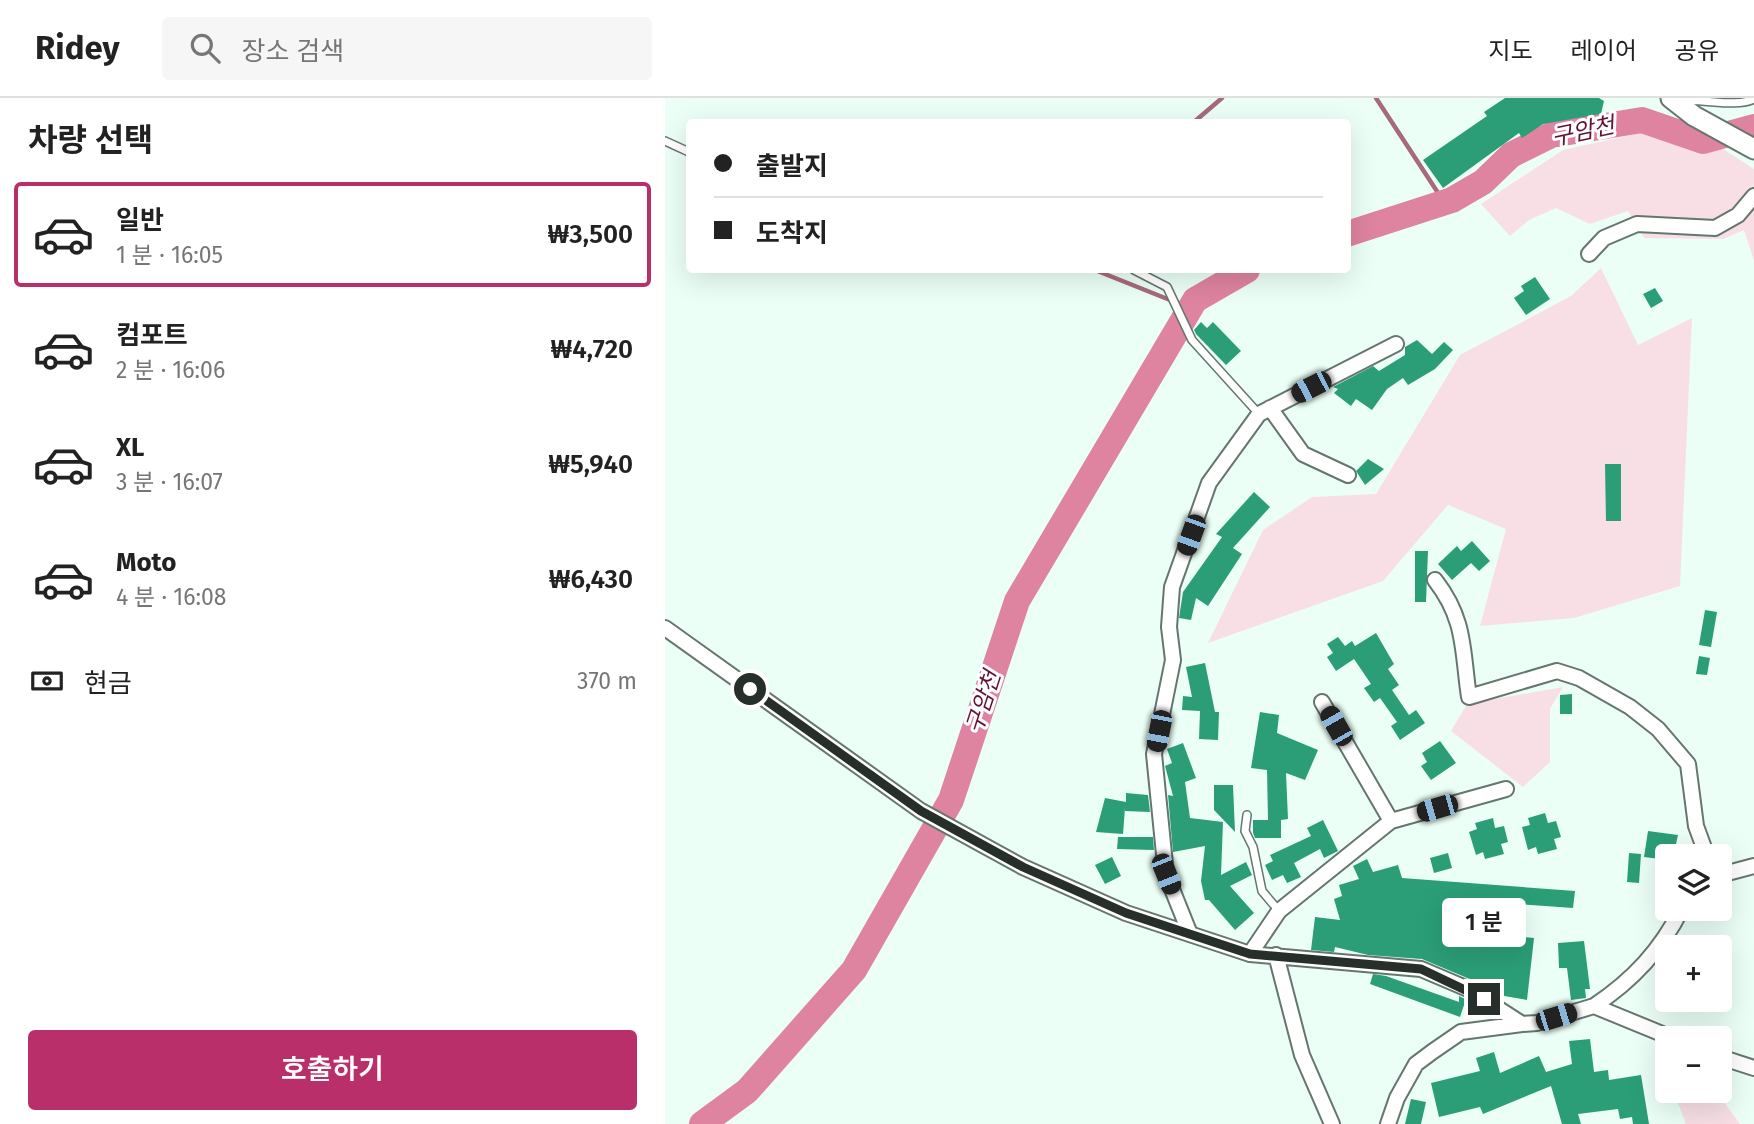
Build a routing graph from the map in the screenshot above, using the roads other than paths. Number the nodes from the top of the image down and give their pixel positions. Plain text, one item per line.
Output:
1 (1754, 99) edge
2 (1673, 100) edge
3 (665, 141) edge
4 (1754, 149) edge
5 (686, 151) edge
6 (1754, 196) edge
7 (1590, 254) dead end
8 (1140, 273) edge
9 (1397, 344) dead end
10 (1264, 411) junction
11 (1348, 475) dead end
12 (1435, 580) dead end
13 (665, 628) edge
14 (1322, 702) dead end
15 (1506, 789) dead end
16 (1247, 815) dead end
17 (1391, 821) junction
18 (1703, 844) edge
19 (1754, 866) edge
20 (1732, 872) edge
21 (1279, 911) junction
22 (1674, 921) edge
23 (1190, 934) junction
24 (1250, 954) junction
25 (1276, 955) junction
26 (1594, 1006) junction
27 (1522, 1024) junction
28 (1655, 1031) edge
29 (1732, 1061) edge
30 (1754, 1068) edge
31 (1332, 1124) edge
32 (1388, 1124) edge

1 - 2 lane
2 - 4 street
3 - 5 lane
6 - 7 street
8 - 10 lane
9 - 10 street
10 - 11 street
10 - 23 street
12 - 18 street
13 - 23 street
14 - 17 street
15 - 17 street
16 - 21 lane
17 - 21 street
19 - 20 street
21 - 24 street
22 - 26 street
23 - 24 street
24 - 25 street
25 - 27 street
25 - 31 street
26 - 27 street
26 - 28 street
27 - 32 street
29 - 30 street

